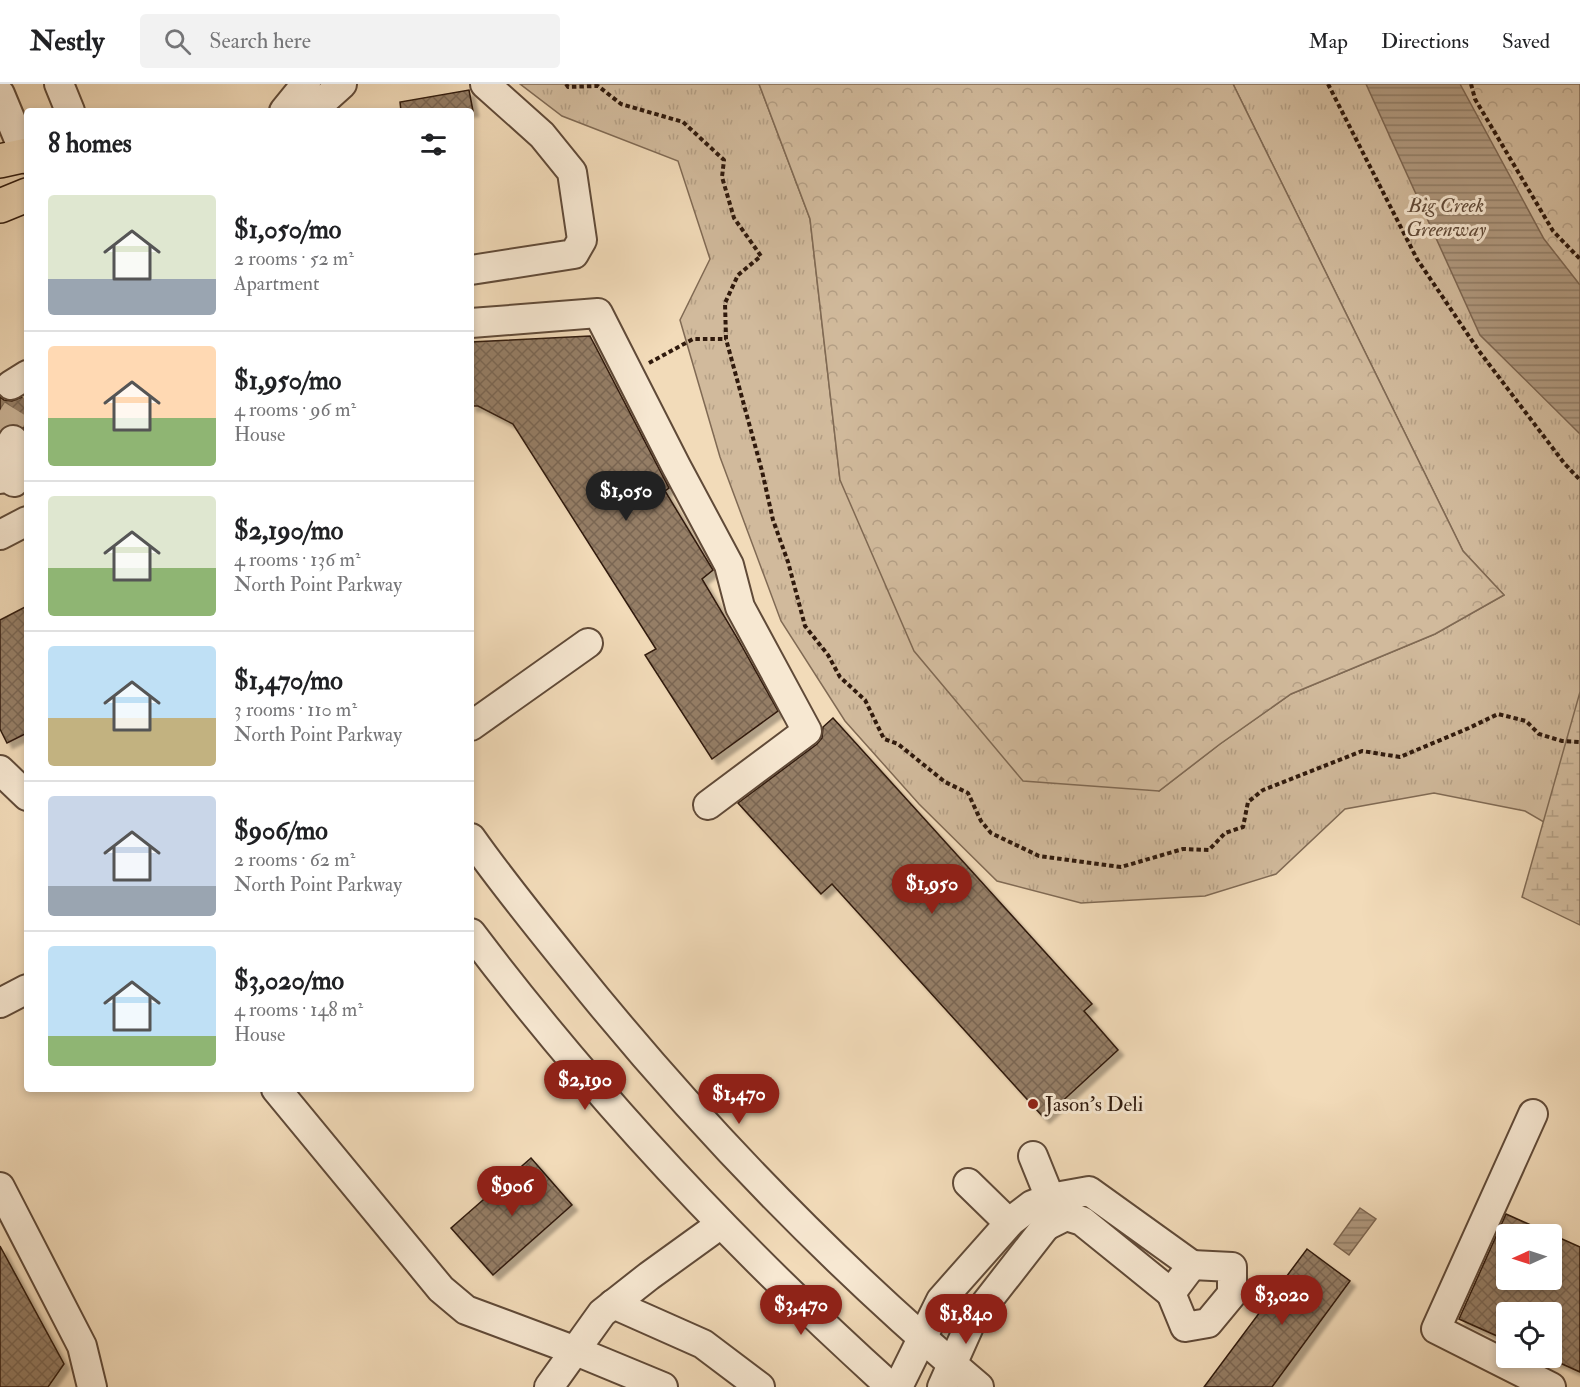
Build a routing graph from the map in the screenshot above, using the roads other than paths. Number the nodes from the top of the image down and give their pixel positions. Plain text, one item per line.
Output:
1 (59, 84) edge
2 (485, 84) edge
3 (0, 94) edge
4 (323, 97) edge
5 (69, 108) edge
6 (292, 108) edge
7 (20, 158) edge
8 (24, 196) edge
9 (0, 206) edge
10 (474, 270) edge
11 (474, 323) edge
12 (24, 523) edge
13 (0, 535) edge
14 (588, 643) dead end
15 (474, 724) edge
16 (0, 770) edge
17 (24, 793) edge
18 (708, 805) dead end
19 (474, 842) edge
20 (474, 937) edge
21 (24, 991) edge
22 (0, 1003) edge
23 (278, 1092) edge
24 (1533, 1114) dead end
25 (1033, 1156) dead end
26 (968, 1183) dead end
27 (0, 1187) edge
28 (1050, 1198) junction
29 (1009, 1223) junction
30 (721, 1224) junction
31 (1046, 1226) junction
32 (1192, 1265) junction
33 (1171, 1293) junction
34 (614, 1304) junction
35 (922, 1338) junction
36 (576, 1351) junction
37 (947, 1376) edge
38 (92, 1387) edge
39 (549, 1387) edge
40 (663, 1387) edge
41 (760, 1387) edge
42 (891, 1387) edge
43 (898, 1387) edge
44 (979, 1387) edge
45 (1551, 1387) edge

1 - 5 street
2 - 10 street
3 - 7 street
4 - 6 street
8 - 9 main road
11 - 18 street
12 - 13 street
14 - 15 street
16 - 17 street
19 - 35 street
20 - 30 street
21 - 22 street
23 - 36 street
24 - 45 street
25 - 28 street
26 - 29 street
27 - 38 street
28 - 29 street
28 - 31 street
28 - 32 street
29 - 35 street
30 - 34 street
30 - 42 street
31 - 33 street
31 - 37 street
32 - 33 street
32 - 33 street
34 - 36 street
34 - 41 street
35 - 37 street
35 - 43 street
36 - 39 street
36 - 40 street
37 - 44 street

